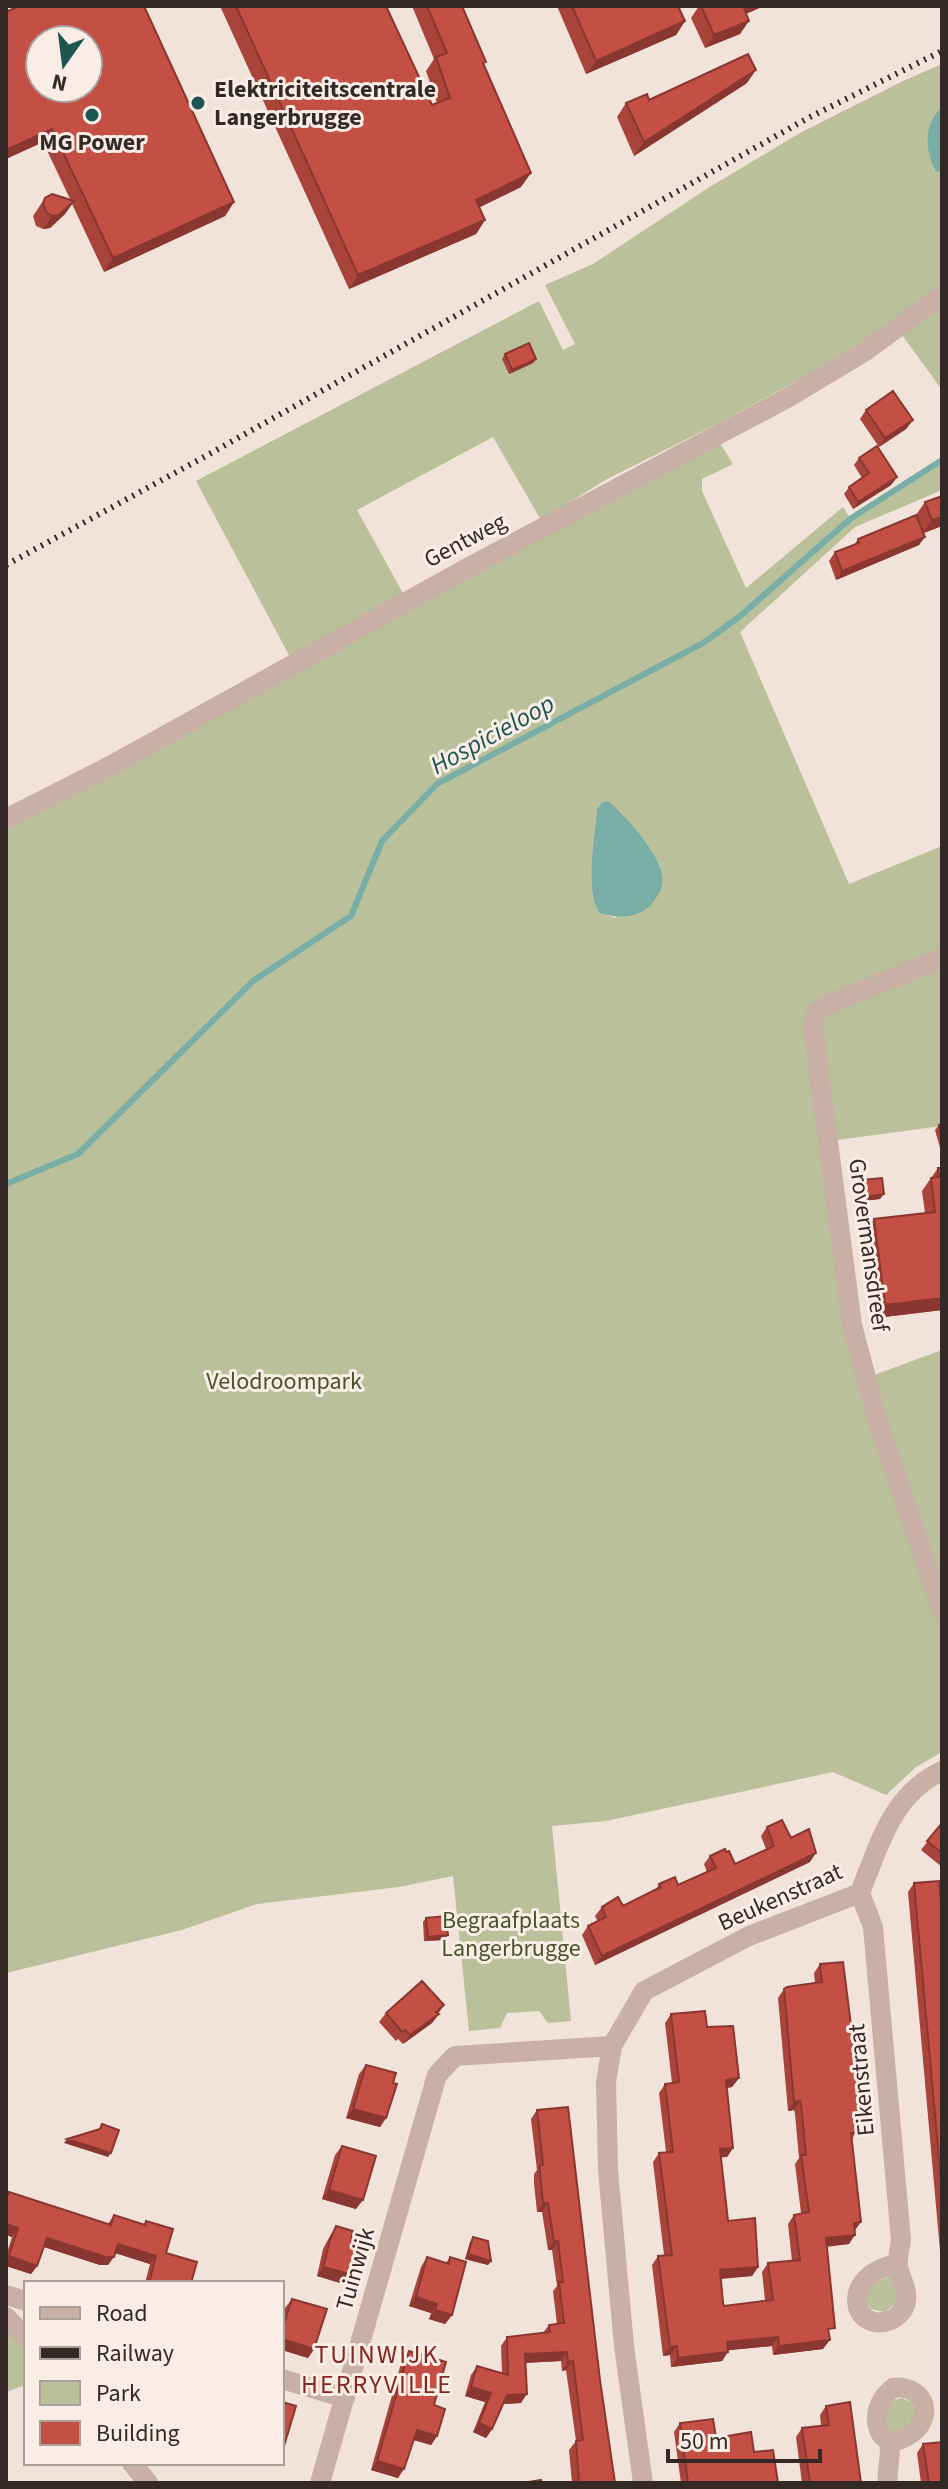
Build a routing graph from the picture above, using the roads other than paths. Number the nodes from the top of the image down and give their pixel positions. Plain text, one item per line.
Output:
1 (942, 295) edge
2 (6, 819) edge
3 (942, 958) edge
4 (942, 1610) edge
5 (942, 1771) edge
6 (860, 1893) junction
7 (612, 2046) junction
8 (897, 2264) dead end
9 (6, 2317) edge
10 (24, 2336) edge
11 (284, 2380) edge
12 (345, 2398) junction
13 (889, 2443) dead end
14 (134, 2465) edge
15 (328, 2481) edge
16 (148, 2483) edge
17 (643, 2483) edge
18 (888, 2483) edge

1 - 2 street, Gentweg
3 - 4 street, Grovermansdreef
5 - 6 street, Beukenstraat
6 - 7 street, Beukenstraat
6 - 8 street, Eikenstraat
7 - 12 street, Tuinwijk
7 - 17 street, Beukenstraat
9 - 10 street
11 - 12 street
12 - 15 street, Tuinwijk
13 - 18 street
14 - 16 street

